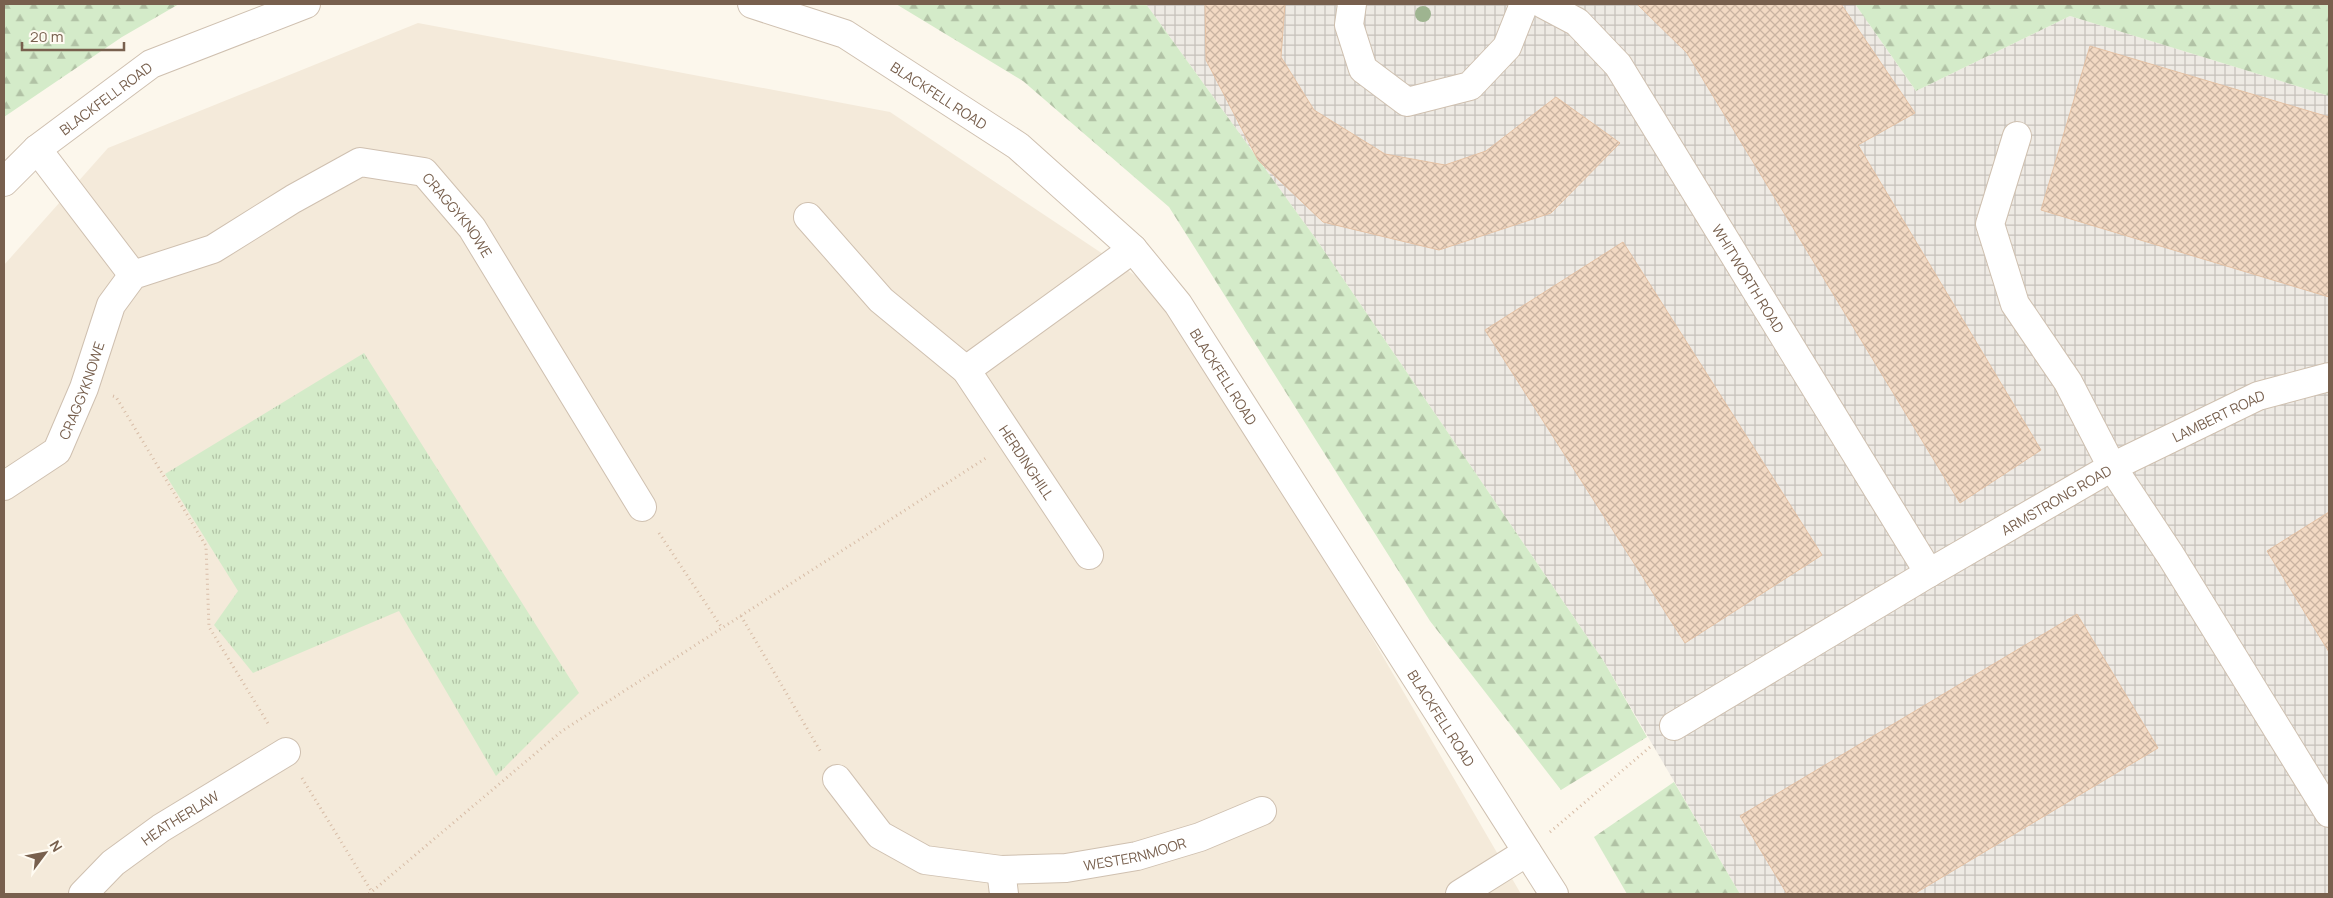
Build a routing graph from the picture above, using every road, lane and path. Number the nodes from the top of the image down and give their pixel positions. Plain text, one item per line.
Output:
1 (306, 4) edge
2 (752, 4) edge
3 (1352, 4) edge
4 (1524, 4) edge
5 (1543, 4) edge
6 (2017, 136) dead end
7 (37, 149) junction
8 (4, 182) edge
9 (808, 217) dead end
10 (1133, 249) junction
11 (133, 275) junction
12 (966, 370) junction
13 (2329, 377) edge
14 (84, 388) junction
15 (1014, 440) junction
16 (2112, 468) junction
17 (4, 486) edge
18 (642, 507) joint
19 (1089, 555) dead end
20 (1929, 573) junction
21 (741, 616) junction
22 (722, 628) junction
23 (1674, 726) joint
24 (286, 752) junction
25 (837, 779) joint
26 (1262, 811) dead end
27 (2329, 813) edge
28 (1527, 852) junction
29 (1003, 882) edge
30 (371, 893) edge
31 (83, 894) edge
32 (1460, 894) edge
33 (1554, 894) edge

1 - 7 street, BLACKFELL ROAD
2 - 10 street, BLACKFELL ROAD
3 - 4 street
5 - 20 street, WHITWORTH ROAD
6 - 16 street
7 - 8 street, BLACKFELL ROAD
7 - 11 street
9 - 12 street, HERDINGHILL
10 - 12 street
10 - 28 street, BLACKFELL ROAD
11 - 14 street, CRAGGYKNOWE
11 - 18 street, CRAGGYKNOWE
12 - 15 street, HERDINGHILL
13 - 16 street, LAMBERT ROAD
14 - 17 street, CRAGGYKNOWE
14 - 24 path
15 - 19 street, HERDINGHILL
15 - 21 path
16 - 20 street, ARMSTRONG ROAD
16 - 27 street, ARMSTRONG ROAD
18 - 22 path
20 - 23 street, ARMSTRONG ROAD
21 - 22 path
21 - 25 path
22 - 30 path
23 - 28 path
24 - 30 path
24 - 31 street, HEATHERLAW
25 - 29 street, WESTERNMOOR
26 - 29 street, WESTERNMOOR
28 - 32 street
28 - 33 street, BLACKFELL ROAD

